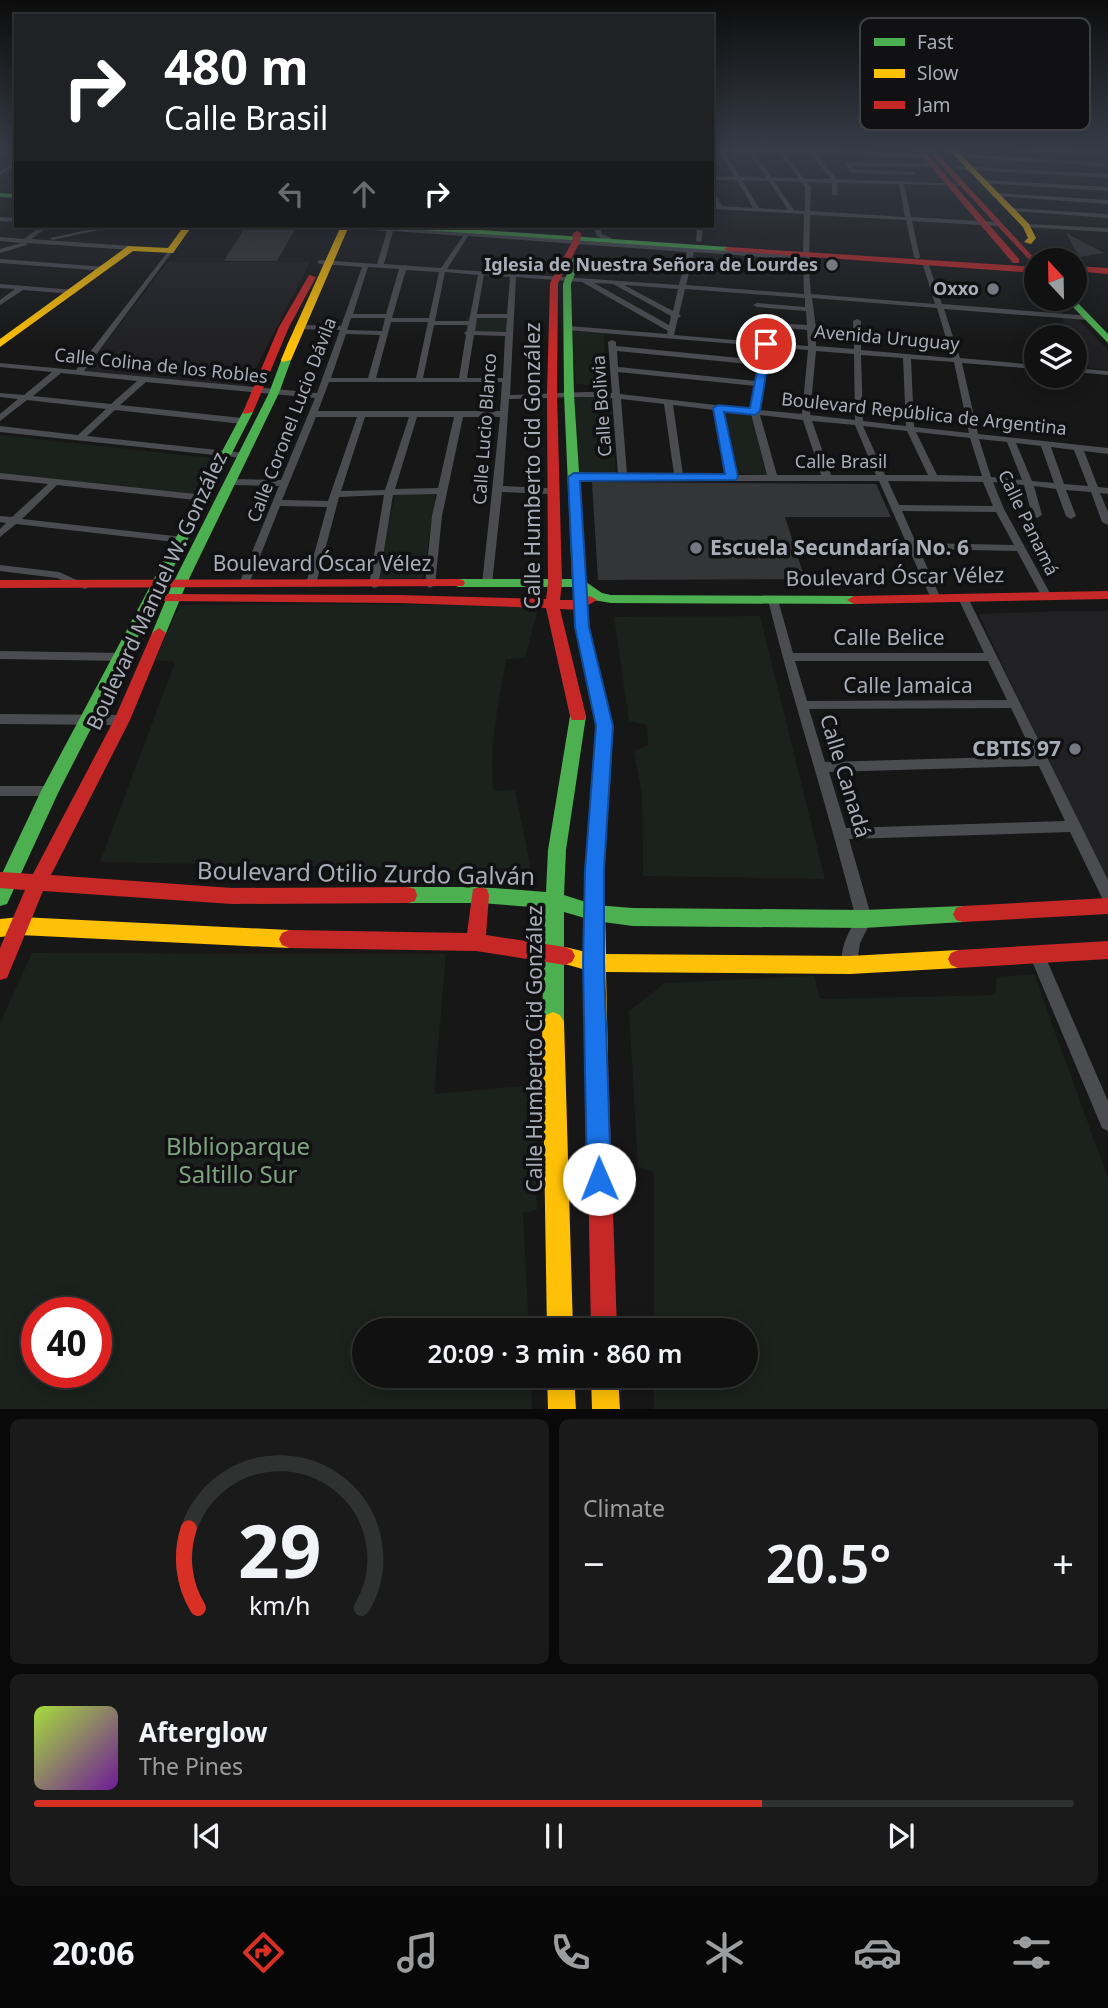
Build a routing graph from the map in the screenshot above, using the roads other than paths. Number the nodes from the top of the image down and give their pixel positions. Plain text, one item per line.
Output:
1 (807, 215) edge
2 (837, 215) edge
3 (909, 215) edge
4 (984, 215) edge
5 (987, 215) edge
6 (1015, 215) edge
7 (910, 219) junction
8 (990, 224) junction
9 (43, 228) edge
10 (108, 228) edge
11 (187, 228) edge
12 (334, 228) edge
13 (343, 228) edge
14 (392, 228) edge
15 (414, 228) edge
16 (415, 228) edge
17 (462, 230) edge
18 (1108, 230) edge
19 (589, 236) edge
20 (0, 239) edge
21 (25, 241) junction
22 (699, 241) edge
23 (36, 242) junction
24 (631, 246) junction
25 (16, 247) junction
26 (131, 248) junction
27 (1014, 250) junction
28 (170, 251) junction
29 (778, 253) junction
30 (806, 254) junction
31 (1, 255) edge
32 (758, 255) junction
33 (1024, 256) edge
34 (1024, 256) edge
35 (921, 259) junction
36 (326, 262) junction
37 (366, 265) junction
38 (380, 266) junction
39 (403, 268) junction
40 (105, 269) junction
41 (442, 271) junction
42 (481, 274) junction
43 (513, 276) junction
44 (568, 278) junction
45 (611, 280) junction
46 (684, 285) junction
47 (0, 286) edge
48 (23, 287) junction
49 (74, 292) junction
50 (808, 295) junction
51 (0, 303) edge
52 (757, 305) dead end
53 (939, 306) junction
54 (810, 309) junction
55 (1084, 312) edge
56 (1087, 312) edge
57 (349, 316) junction
58 (510, 316) junction
59 (677, 316) junction
60 (389, 318) junction
61 (1088, 318) junction
62 (471, 319) junction
63 (857, 321) dead end
64 (431, 322) junction
65 (563, 325) junction
66 (776, 325) dead end
67 (298, 327) junction
68 (812, 328) junction
69 (343, 330) junction
70 (611, 331) junction
71 (383, 333) junction
72 (468, 333) junction
73 (671, 333) junction
74 (1107, 333) edge
75 (508, 334) junction
76 (0, 344) edge
77 (766, 344) junction
78 (613, 348) junction
79 (813, 348) junction
80 (858, 352) junction
81 (907, 356) junction
82 (957, 360) junction
83 (763, 363) junction
84 (0, 365) edge
85 (1024, 366) edge
86 (615, 369) junction
87 (59, 371) junction
88 (1087, 371) edge
89 (78, 373) junction
90 (1108, 373) edge
91 (143, 380) junction
92 (326, 380) junction
93 (419, 380) junction
94 (505, 380) junction
95 (371, 381) junction
96 (462, 381) junction
97 (760, 384) junction
98 (570, 389) junction
99 (266, 392) junction
100 (617, 393) junction
101 (504, 395) junction
102 (552, 395) junction
103 (0, 396) edge
104 (319, 396) junction
105 (24, 398) junction
106 (668, 402) junction
107 (113, 407) junction
108 (718, 408) junction
109 (755, 409) junction
110 (806, 413) junction
111 (311, 414) junction
112 (362, 414) junction
113 (414, 414) junction
114 (459, 414) junction
115 (503, 414) junction
116 (0, 418) edge
117 (858, 419) junction
118 (242, 421) junction
119 (910, 425) junction
120 (0, 429) edge
121 (973, 432) junction
122 (79, 438) junction
123 (1012, 441) junction
124 (1045, 444) junction
125 (1108, 444) edge
126 (1085, 446) junction
127 (1108, 450) edge
128 (233, 454) junction
129 (0, 476) edge
130 (574, 477) junction
131 (732, 477) junction
132 (623, 478) junction
133 (679, 478) junction
134 (773, 478) junction
135 (827, 478) junction
136 (883, 478) junction
137 (934, 478) junction
138 (987, 479) junction
139 (55, 482) junction
140 (229, 482) junction
141 (1028, 482) junction
142 (285, 483) junction
143 (1060, 486) junction
144 (498, 489) junction
145 (1093, 489) junction
146 (442, 491) junction
147 (547, 491) dead end
148 (1108, 491) edge
149 (389, 492) junction
150 (205, 498) junction
151 (334, 499) junction
152 (278, 503) junction
153 (897, 508) junction
154 (999, 509) junction
155 (1037, 514) dead end
156 (1071, 516) dead end
157 (0, 519) edge
158 (14, 520) junction
159 (1107, 522) edge
160 (0, 534) edge
161 (183, 540) junction
162 (914, 546) junction
163 (1019, 548) junction
164 (0, 568) edge
165 (555, 583) junction
166 (578, 583) junction
167 (0, 584) edge
168 (244, 584) junction
169 (311, 584) junction
170 (430, 584) junction
171 (488, 584) junction
172 (374, 585) junction
173 (85, 586) junction
174 (177, 591) junction
175 (156, 592) junction
176 (400, 592) junction
177 (1046, 595) junction
178 (1108, 595) edge
179 (0, 596) edge
180 (598, 597) junction
181 (936, 598) junction
182 (773, 600) junction
183 (964, 600) junction
184 (552, 605) junction
185 (580, 605) junction
186 (0, 655) edge
187 (123, 657) junction
188 (787, 657) junction
189 (991, 657) junction
190 (1015, 704) junction
191 (801, 705) junction
192 (90, 718) junction
193 (0, 719) edge
194 (122, 720) junction
195 (1044, 761) junction
196 (822, 767) junction
197 (0, 791) edge
198 (50, 791) junction
199 (1075, 826) junction
200 (843, 834) junction
201 (4, 880) edge
202 (37, 884) junction
203 (480, 895) junction
204 (1108, 895) edge
205 (0, 898) edge
206 (556, 901) junction
207 (1108, 906) edge
208 (595, 913) junction
209 (863, 919) junction
210 (20, 926) junction
211 (0, 928) edge
212 (476, 942) junction
213 (1108, 950) edge
214 (552, 953) junction
215 (1037, 954) junction
216 (594, 963) junction
217 (850, 965) junction
218 (0, 971) edge
219 (1108, 1122) edge
220 (559, 1318) edge
221 (604, 1318) edge
222 (561, 1388) edge
223 (605, 1388) edge
224 (562, 1409) edge
225 (606, 1409) edge

1 - 30 street
2 - 7 street
3 - 7 street, Calle Panamá
4 - 8 street
5 - 27 street
6 - 27 street
7 - 8 street
7 - 35 street, Calle Panamá
8 - 27 street
9 - 21 street
10 - 23 street
11 - 28 street
12 - 36 street, Boulevard Manuel W. González
13 - 36 street, Boulevard Manuel W. González
14 - 38 street
15 - 19 street
16 - 17 street
17 - 19 street
17 - 41 street
18 - 27 street
19 - 22 street
19 - 24 street
19 - 24 street
19 - 44 street, Calle Humberto Cid González
20 - 21 street
21 - 23 street
21 - 25 street
22 - 24 street
22 - 29 street
22 - 30 street
22 - 32 street
22 - 46 street
23 - 25 street
23 - 26 street
25 - 31 street
26 - 28 street
26 - 40 street
27 - 33 street
27 - 34 street
27 - 35 street
28 - 89 street
29 - 30 street
29 - 32 street
30 - 32 street
30 - 35 street
30 - 50 street
31 - 40 street
35 - 53 street, Calle Panamá
36 - 37 street
36 - 67 street, Boulevard Manuel W. González
36 - 99 street, Boulevard Manuel W. González
37 - 38 street
37 - 57 street, Calle Coronel Lucio Dávila
38 - 39 street
39 - 41 street
39 - 60 street
40 - 49 street
41 - 42 street
41 - 64 street
42 - 43 street
42 - 62 street
43 - 44 street
43 - 58 street, Calle Lucio Blanco
44 - 45 street
44 - 65 street, Calle Humberto Cid González
44 - 73 street
45 - 46 street
45 - 59 street
46 - 50 street
46 - 59 street
47 - 48 street
48 - 49 street
48 - 51 street
49 - 76 street
50 - 53 street
50 - 54 street
52 - 54 street
53 - 61 street
53 - 82 street, Calle Panamá
54 - 68 street
55 - 61 street
56 - 74 street
57 - 60 street
57 - 69 street, Calle Coronel Lucio Dávila
58 - 62 street
58 - 75 street, Calle Lucio Blanco
59 - 73 street
60 - 64 street
60 - 71 street
61 - 74 street
62 - 64 street
62 - 72 street
63 - 80 street
64 - 93 street
65 - 70 street, Avenida Uruguay
65 - 98 street, Calle Humberto Cid González
65 - 102 street, Calle Humberto Cid González
66 - 68 street
67 - 69 street
67 - 99 street, Boulevard Manuel W. González
68 - 79 street
69 - 71 street
69 - 92 street, Calle Coronel Lucio Dávila
70 - 73 street, Avenida Uruguay
70 - 78 street, Calle Bolivia
71 - 95 street
72 - 75 street
72 - 96 street
73 - 77 street, Avenida Uruguay
75 - 94 street, Calle Lucio Blanco
77 - 79 street, Avenida Uruguay
77 - 83 street
78 - 83 street
78 - 86 street, Calle Bolivia
79 - 80 street, Avenida Uruguay
79 - 110 street
80 - 81 street, Avenida Uruguay
80 - 117 street
81 - 82 street, Avenida Uruguay
81 - 119 street
82 - 85 street, Avenida Uruguay
82 - 121 street, Calle Panamá
83 - 97 street
84 - 87 street, Calle Colina de los Robles
86 - 97 street
86 - 100 street, Calle Bolivia
87 - 89 street, Calle Colina de los Robles
87 - 105 street
88 - 90 street
89 - 91 street, Calle Colina de los Robles
91 - 99 street, Calle Colina de los Robles
91 - 107 street
92 - 95 street
92 - 104 street, Calle Coronel Lucio Dávila
93 - 95 street
93 - 96 street
94 - 96 street
94 - 101 street, Calle Lucio Blanco
97 - 109 street
98 - 100 street, Boulevard República de Argentina
98 - 102 street
98 - 130 street, Calle Humberto Cid González
99 - 104 street, Calle Colina de los Robles
99 - 118 street, Boulevard Manuel W. González
99 - 128 street, Boulevard Manuel W. González
100 - 106 street, Boulevard República de Argentina
100 - 109 street, Boulevard República de Argentina
100 - 132 street, Calle Bolivia
101 - 102 street
101 - 115 street, Calle Lucio Blanco
102 - 165 street, Calle Humberto Cid González
103 - 105 street
104 - 111 street, Calle Coronel Lucio Dávila
105 - 107 street
105 - 116 street
106 - 108 street, Boulevard República de Argentina
106 - 133 street
107 - 118 street
107 - 122 street
108 - 109 street, Boulevard República de Argentina
108 - 131 street
109 - 110 street, Boulevard República de Argentina
109 - 134 street
110 - 117 street, Boulevard República de Argentina
110 - 135 street
111 - 112 street
111 - 142 street, Calle Coronel Lucio Dávila
112 - 113 street
112 - 151 street
113 - 114 street
113 - 149 street
114 - 115 street
114 - 146 street
115 - 144 street, Calle Lucio Blanco
117 - 119 street, Boulevard República de Argentina
117 - 136 street
118 - 128 street, Boulevard Manuel W. González
119 - 121 street, Boulevard República de Argentina
119 - 137 street
120 - 122 street
121 - 123 street, Boulevard República de Argentina
121 - 126 street, Boulevard República de Argentina
121 - 138 street, Calle Panamá
122 - 128 street
123 - 124 street, Boulevard República de Argentina
123 - 141 street
124 - 126 street, Boulevard República de Argentina
124 - 143 street
125 - 126 street, Boulevard República de Argentina
126 - 127 street, Boulevard República de Argentina
126 - 145 street
128 - 140 street, Boulevard Manuel W. González
128 - 150 street, Boulevard Manuel W. González
129 - 139 street
130 - 132 street, Calle Brasil
130 - 166 street, Calle Humberto Cid González
131 - 133 street, Calle Brasil
131 - 134 street, Calle Brasil
132 - 133 street, Calle Brasil
134 - 135 street, Calle Brasil
135 - 136 street, Calle Brasil
136 - 137 street, Calle Brasil
136 - 153 street
137 - 138 street, Calle Brasil
138 - 141 street, Calle Brasil
138 - 154 street, Calle Panamá
139 - 150 street
139 - 158 street
140 - 142 street
140 - 174 street, Boulevard Manuel W. González
141 - 143 street, Calle Brasil
141 - 155 street
142 - 152 street, Calle Coronel Lucio Dávila
143 - 145 street, Calle Brasil
143 - 156 street
144 - 147 street
144 - 171 street, Calle Lucio Blanco
145 - 148 street, Calle Brasil
145 - 159 street
146 - 149 street
146 - 170 street
149 - 151 street
149 - 172 street
150 - 161 street, Boulevard Manuel W. González
151 - 152 street
151 - 169 street
152 - 168 street, Calle Coronel Lucio Dávila
153 - 154 street
153 - 162 street
154 - 163 street, Calle Panamá
157 - 158 street
158 - 160 street
158 - 161 street
161 - 175 street, Boulevard Manuel W. González
162 - 163 street
162 - 181 street
163 - 177 street, Calle Panamá
164 - 173 street
165 - 166 street, Boulevard Óscar Vélez
165 - 171 street, Boulevard Óscar Vélez
165 - 184 street, Calle Humberto Cid González
166 - 180 street
166 - 185 street, Calle Humberto Cid González
167 - 173 street, Boulevard Óscar Vélez
168 - 169 street, Boulevard Óscar Vélez
168 - 174 street, Boulevard Óscar Vélez
169 - 172 street, Boulevard Óscar Vélez
170 - 171 street, Boulevard Óscar Vélez
170 - 176 street, Boulevard Óscar Vélez
172 - 176 street, Boulevard Óscar Vélez
173 - 175 street, Boulevard Óscar Vélez
174 - 175 street, Boulevard Óscar Vélez
174 - 176 street, Boulevard Óscar Vélez
174 - 194 street, Boulevard Manuel W. González
175 - 179 street, Boulevard Óscar Vélez
175 - 187 street, Boulevard Manuel W. González
176 - 184 street, Boulevard Óscar Vélez
177 - 178 street, Boulevard Óscar Vélez
177 - 183 street, Boulevard Óscar Vélez
180 - 182 street, Boulevard Óscar Vélez
180 - 185 street, Boulevard Óscar Vélez
181 - 182 street, Boulevard Óscar Vélez
181 - 183 street, Boulevard Óscar Vélez
182 - 188 street, Calle Canadá
183 - 189 street
184 - 185 street, Boulevard Óscar Vélez
184 - 206 street, Calle Humberto Cid González
185 - 208 street, Calle Humberto Cid González
186 - 187 street
187 - 192 street, Boulevard Manuel W. González
188 - 189 street, Calle Belice
188 - 191 street, Calle Canadá
189 - 190 street
190 - 191 street, Calle Jamaica
190 - 195 street
191 - 196 street, Calle Canadá
192 - 193 street
192 - 194 street
192 - 198 street, Boulevard Manuel W. González
194 - 202 street, Boulevard Manuel W. González
195 - 196 street
195 - 199 street
196 - 200 street, Calle Canadá
197 - 198 street
198 - 201 street, Boulevard Manuel W. González
199 - 200 street
199 - 204 street
200 - 209 street, Calle Canadá
201 - 202 street, Boulevard Otilio Zurdo Galván
201 - 205 street, Boulevard Manuel W. González
202 - 203 street, Boulevard Otilio Zurdo Galván
202 - 210 street, Boulevard Manuel W. González
203 - 206 street, Boulevard Otilio Zurdo Galván
203 - 212 street
206 - 208 street, Boulevard Otilio Zurdo Galván
206 - 214 street, Calle Humberto Cid González
207 - 209 street, Boulevard Otilio Zurdo Galván
208 - 209 street, Boulevard Otilio Zurdo Galván
208 - 216 street, Calle Humberto Cid González
209 - 217 street
210 - 211 street
210 - 212 street
210 - 218 street, Boulevard Manuel W. González
212 - 214 street
213 - 215 street
214 - 216 street
214 - 220 street, Calle Humberto Cid González
215 - 217 street
215 - 219 street
216 - 217 street
216 - 221 street, Calle Humberto Cid González
222 - 224 street
223 - 225 street

